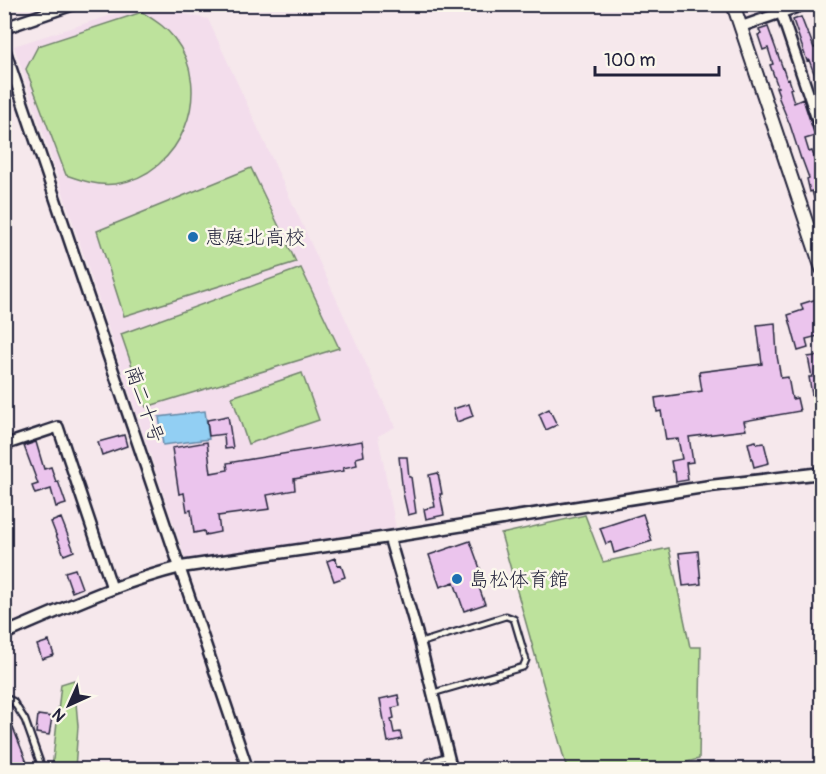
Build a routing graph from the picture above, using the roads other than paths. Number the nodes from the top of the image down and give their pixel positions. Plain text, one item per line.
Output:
1 (74, 4) edge
2 (733, 4) edge
3 (806, 4) edge
4 (780, 9) edge
5 (741, 27) junction
6 (4, 28) edge
7 (5, 49) edge
8 (822, 134) edge
9 (822, 269) edge
10 (4, 445) edge
11 (822, 473) edge
12 (388, 537) junction
13 (181, 567) junction
14 (112, 588) junction
15 (4, 634) edge
16 (420, 643) junction
17 (433, 693) junction
18 (4, 697) edge
19 (448, 756) junction
20 (40, 770) edge
21 (248, 770) edge
22 (430, 770) edge
23 (452, 770) edge

1 - 6 street
2 - 5 main road
3 - 4 street
4 - 5 street
4 - 8 street
5 - 9 main road
7 - 13 street, 南二十号
10 - 14 street
11 - 12 street
12 - 13 street
12 - 16 street
13 - 14 street
13 - 21 street, 南二十号
14 - 15 street
16 - 17 street
16 - 17 lane
17 - 19 street
18 - 20 lane
19 - 22 lane
19 - 23 street

